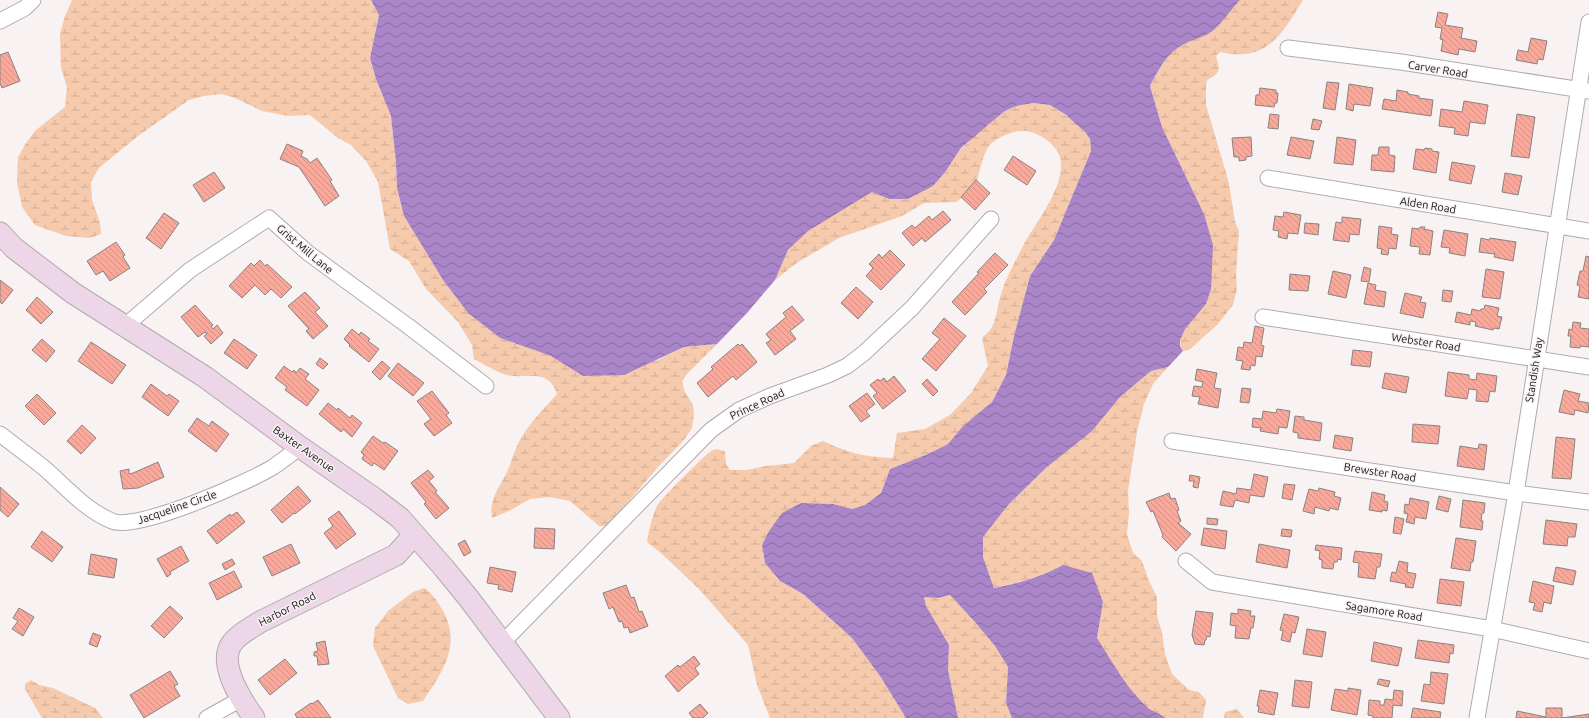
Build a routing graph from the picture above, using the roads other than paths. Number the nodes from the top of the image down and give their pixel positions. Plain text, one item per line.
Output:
1 (33, 0) edge
2 (0, 21) edge
3 (1589, 22) edge
4 (1288, 48) dead end
5 (1584, 90) edge
6 (1268, 178) dead end
7 (991, 219) dead end
8 (1558, 227) junction
9 (1589, 231) edge
10 (0, 233) edge
11 (1263, 317) dead end
12 (126, 326) junction
13 (1536, 359) junction
14 (1589, 367) edge
15 (486, 386) dead end
16 (0, 434) edge
17 (1172, 441) dead end
18 (300, 447) junction
19 (1516, 493) junction
20 (1589, 502) edge
21 (414, 535) junction
22 (1186, 561) dead end
23 (1492, 629) junction
24 (502, 643) junction
25 (1589, 651) edge
26 (240, 699) junction
27 (207, 718) edge
28 (254, 718) edge
29 (559, 718) edge
30 (1477, 718) edge

1 - 2 street
3 - 5 street, Standish Way
4 - 5 street, Carver Road
5 - 8 street, Standish Way
6 - 8 street, Alden Road
7 - 24 street, Prince Road
8 - 9 street, Alden Road
8 - 13 street, Standish Way
10 - 12 street, Baxter Avenue
11 - 13 street, Webster Road
12 - 15 street, Grist Mill Lane
12 - 18 street, Baxter Avenue
13 - 14 street, Webster Road
13 - 19 street, Standish Way
16 - 18 street, Jacqueline Circle
17 - 19 street, Brewster Road
18 - 21 street, Baxter Avenue
19 - 20 street, Brewster Road
19 - 23 street, Standish Way
21 - 24 street, Baxter Avenue
21 - 26 street, Harbor Road
22 - 23 street, Sagamore Road
23 - 25 street, Sagamore Road
23 - 30 street, Standish Way
24 - 29 street, Baxter Avenue
26 - 27 street
26 - 28 street, Harbor Road

